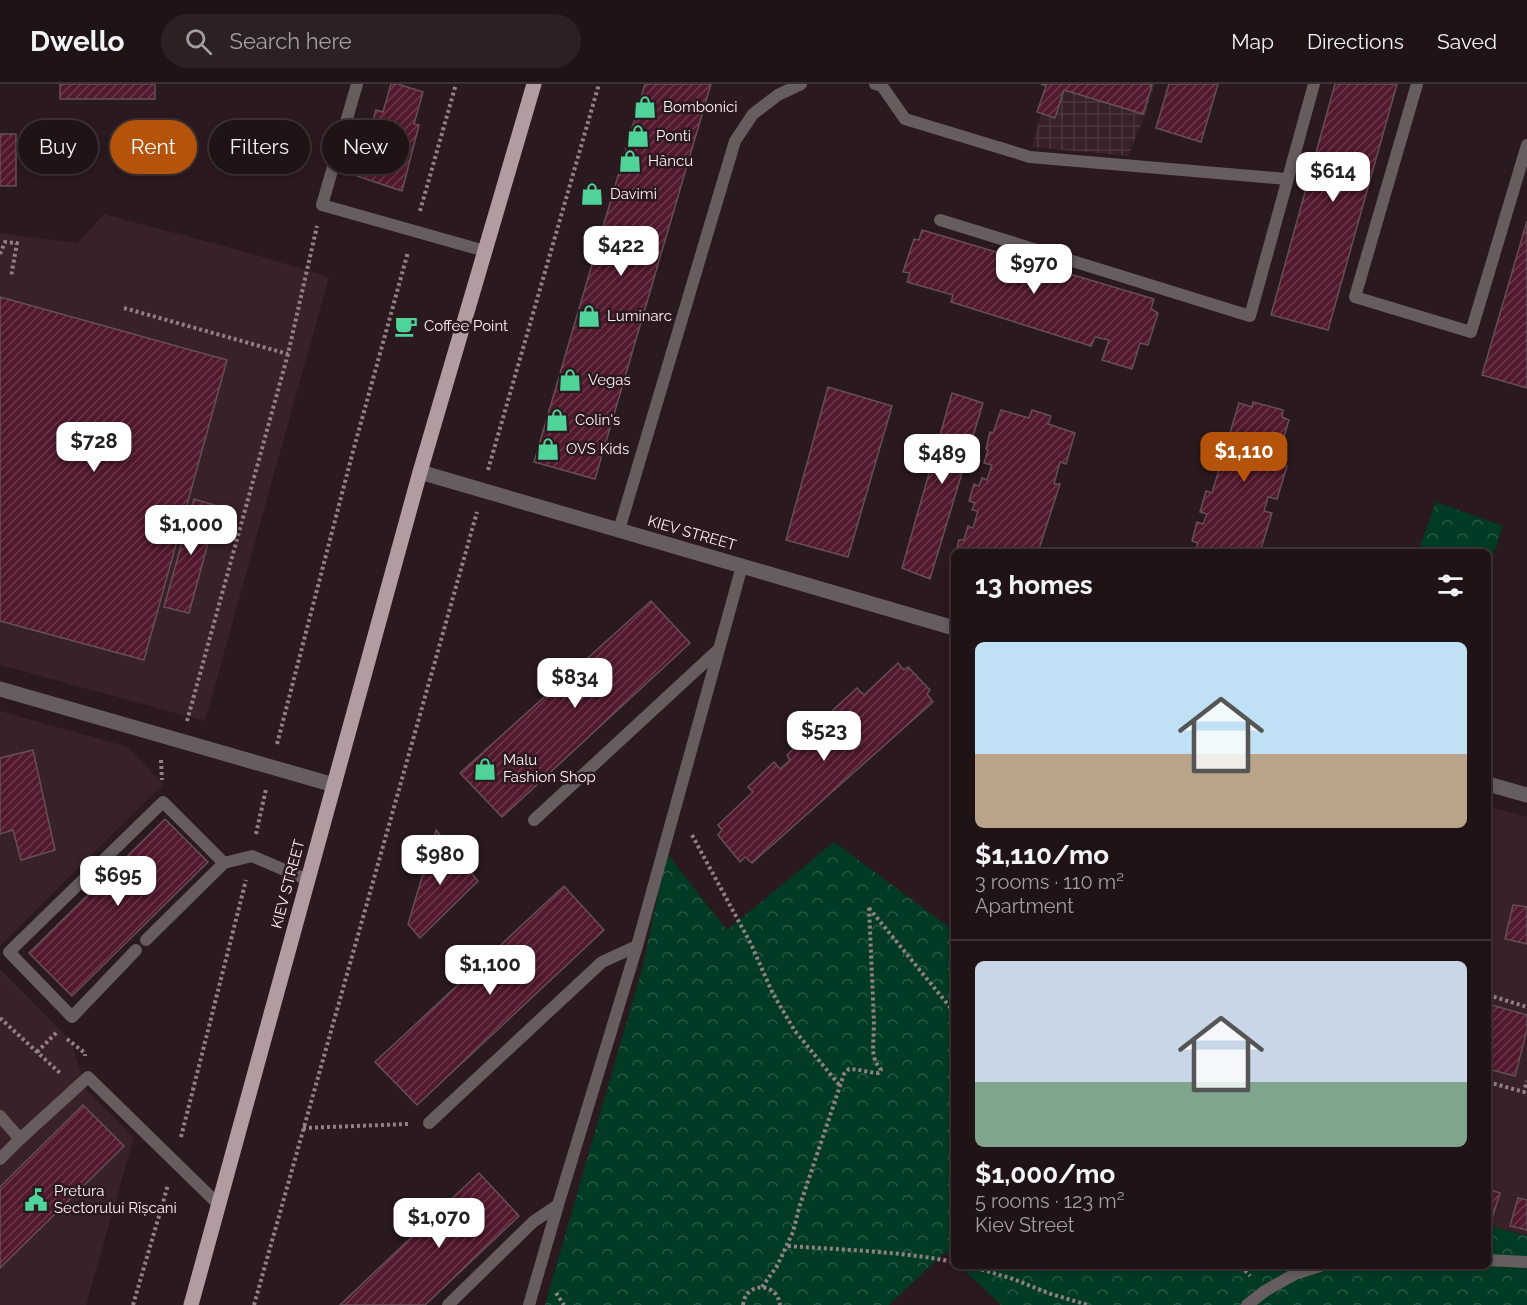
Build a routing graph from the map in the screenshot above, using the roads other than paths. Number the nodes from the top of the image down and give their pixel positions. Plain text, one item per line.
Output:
1 (357, 84) edge
2 (534, 84) edge
3 (801, 84) edge
4 (875, 84) edge
5 (1314, 84) edge
6 (1417, 84) edge
7 (1527, 145) edge
8 (1287, 179) junction
9 (940, 220) dead end
10 (485, 251) junction
11 (420, 472) junction
12 (620, 530) junction
13 (742, 566) junction
14 (951, 627) edge
15 (718, 650) junction
16 (0, 689) edge
17 (334, 785) junction
18 (1491, 785) edge
19 (1527, 795) edge
20 (534, 820) dead end
21 (224, 863) junction
22 (308, 880) junction
23 (146, 940) dead end
24 (637, 945) junction
25 (136, 950) dead end
26 (0, 1116) edge
27 (429, 1123) road end
28 (20, 1138) junction
29 (0, 1159) edge
30 (219, 1205) junction
31 (558, 1205) junction
32 (1491, 1260) edge
33 (1527, 1262) edge
34 (1311, 1269) edge
35 (191, 1305) edge
36 (448, 1305) edge
37 (529, 1305) edge
38 (1247, 1305) edge

1 - 10 lane
2 - 10 main road, KIEV STREET
3 - 12 lane
4 - 8 lane
5 - 8 lane
6 - 7 lane
8 - 9 lane
10 - 11 main road, KIEV STREET
11 - 12 street, KIEV STREET
11 - 17 main road, KIEV STREET
12 - 13 street, KIEV STREET
13 - 14 street, KIEV STREET
13 - 15 lane
15 - 20 lane
15 - 24 lane
16 - 17 street
17 - 22 main road, KIEV STREET
18 - 19 street
21 - 22 lane
21 - 23 lane
21 - 25 lane
22 - 30 main road, KIEV STREET
24 - 27 lane
24 - 31 lane
26 - 28 lane
28 - 29 lane
28 - 30 lane
30 - 35 main road, KIEV STREET
31 - 36 lane
31 - 37 lane
32 - 33 lane
34 - 38 lane

